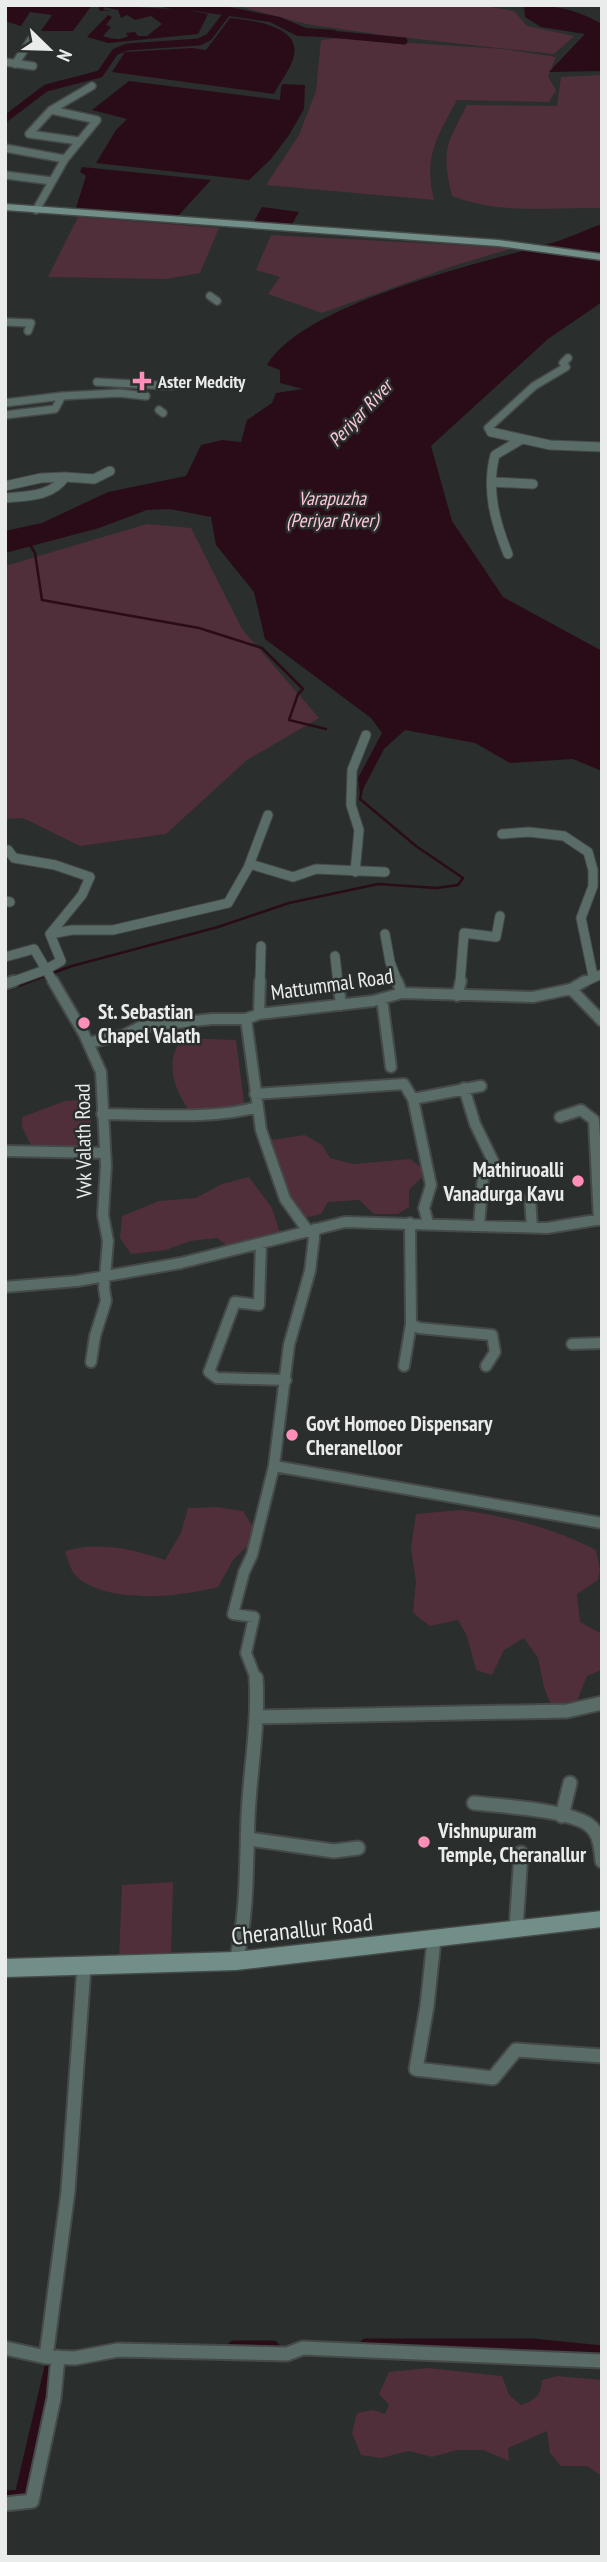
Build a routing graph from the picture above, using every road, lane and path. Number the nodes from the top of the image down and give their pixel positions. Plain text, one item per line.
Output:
1 (33, 38) dead end
2 (5, 62) edge
3 (15, 64) junction
4 (33, 66) dead end
5 (92, 86) dead end
6 (51, 110) junction
7 (79, 141) junction
8 (5, 148) edge
9 (65, 159) junction
10 (5, 175) edge
11 (51, 181) junction
12 (5, 207) edge
13 (36, 210) junction
14 (602, 257) edge
15 (5, 322) edge
16 (28, 331) dead end
17 (568, 358) dead end
18 (97, 382) dead end
19 (171, 386) dead end
20 (62, 396) junction
21 (146, 396) dead end
22 (5, 403) edge
23 (5, 415) edge
24 (522, 439) junction
25 (602, 447) edge
26 (110, 471) dead end
27 (65, 477) junction
28 (492, 482) junction
29 (533, 484) dead end
30 (5, 486) edge
31 (5, 498) edge
32 (508, 554) dead end
33 (366, 735) dead end
34 (268, 816) dead end
35 (502, 834) dead end
36 (250, 864) junction
37 (5, 868) edge
38 (355, 872) junction
39 (385, 872) dead end
40 (500, 916) dead end
41 (50, 934) junction
42 (385, 934) dead end
43 (261, 946) dead end
44 (335, 956) dead end
45 (5, 957) edge
46 (47, 974) junction
47 (597, 975) edge
48 (5, 984) edge
49 (571, 989) junction
50 (402, 993) junction
51 (457, 996) junction
52 (382, 999) junction
53 (341, 1005) junction
54 (259, 1014) junction
55 (246, 1019) junction
56 (602, 1021) edge
57 (88, 1043) junction
58 (391, 1067) dead end
59 (481, 1086) dead end
60 (464, 1088) junction
61 (255, 1094) junction
62 (413, 1099) junction
63 (257, 1107) junction
64 (103, 1114) junction
65 (560, 1117) dead end
66 (5, 1151) edge
67 (105, 1153) junction
68 (530, 1198) dead end
69 (600, 1219) edge
70 (410, 1223) junction
71 (428, 1223) junction
72 (479, 1225) junction
73 (532, 1227) junction
74 (311, 1230) junction
75 (261, 1243) junction
76 (106, 1275) junction
77 (5, 1287) edge
78 (411, 1324) junction
79 (602, 1343) edge
80 (572, 1344) dead end
81 (90, 1362) dead end
82 (404, 1366) dead end
83 (486, 1366) dead end
84 (286, 1380) junction
85 (274, 1466) junction
86 (602, 1523) edge
87 (602, 1703) edge
88 (257, 1717) junction
89 (570, 1783) dead end
90 (474, 1803) dead end
91 (562, 1816) junction
92 (248, 1839) junction
93 (358, 1848) dead end
94 (522, 1853) dead end
95 (602, 1861) edge
96 (602, 1919) edge
97 (516, 1929) junction
98 (434, 1940) junction
99 (236, 1961) junction
100 (84, 1967) junction
101 (5, 1968) edge
102 (602, 2056) edge
103 (5, 2348) edge
104 (52, 2357) junction
105 (602, 2361) edge
106 (5, 2504) edge

1 - 3 street
2 - 3 street
3 - 4 street
5 - 6 street
6 - 7 street
6 - 7 street
7 - 9 street
8 - 9 street
9 - 11 street
10 - 11 street
11 - 13 street
12 - 13 main road
13 - 14 main road
15 - 16 street
17 - 24 street
18 - 19 street
20 - 21 street
20 - 22 street
20 - 23 street
24 - 25 street
24 - 28 street
26 - 27 street
27 - 30 street
27 - 31 street
28 - 29 street
28 - 32 street
33 - 38 street
34 - 36 street
35 - 47 street
36 - 38 street
36 - 41 street
37 - 41 street
38 - 39 street
40 - 51 street
41 - 46 street
42 - 50 street
43 - 54 street
44 - 53 street
45 - 46 street, Vvk Valath Road
46 - 48 street
46 - 57 street, Vvk Valath Road
47 - 49 street, Mattummal Road
49 - 51 street, Mattummal Road
49 - 56 street
50 - 51 street, Mattummal Road
50 - 52 street, Mattummal Road
52 - 53 street, Mattummal Road
52 - 58 street
53 - 54 street, Mattummal Road
54 - 55 street, Mattummal Road
55 - 57 street
55 - 61 street, Mattummal Road
57 - 64 street, Vvk Valath Road
59 - 60 street
60 - 62 street
60 - 72 street
61 - 62 street
61 - 63 street, Mattummal Road
62 - 71 street
63 - 64 street
63 - 74 street, Mattummal Road
64 - 67 street, Vvk Valath Road
65 - 69 street
66 - 67 street
67 - 76 street, Vvk Valath Road
68 - 73 street
69 - 73 street
70 - 71 street
70 - 74 street
70 - 78 street
71 - 72 street
72 - 73 street
74 - 75 street
74 - 84 street
75 - 76 street
75 - 84 street
76 - 77 street
76 - 81 street, Vvk Valath Road
78 - 82 street
78 - 83 street
79 - 80 street
84 - 85 street
85 - 86 street
85 - 88 street
87 - 88 street
88 - 92 street
89 - 91 street
90 - 91 street
91 - 95 street
92 - 93 street
92 - 99 street
94 - 97 street
96 - 97 main road, Cheranallur Road
97 - 98 main road, Cheranallur Road
98 - 99 main road, Cheranallur Road
98 - 102 street
99 - 100 main road, Cheranallur Road
100 - 101 main road, Cheranallur Road
100 - 104 street
103 - 104 street
104 - 105 street
104 - 106 street

